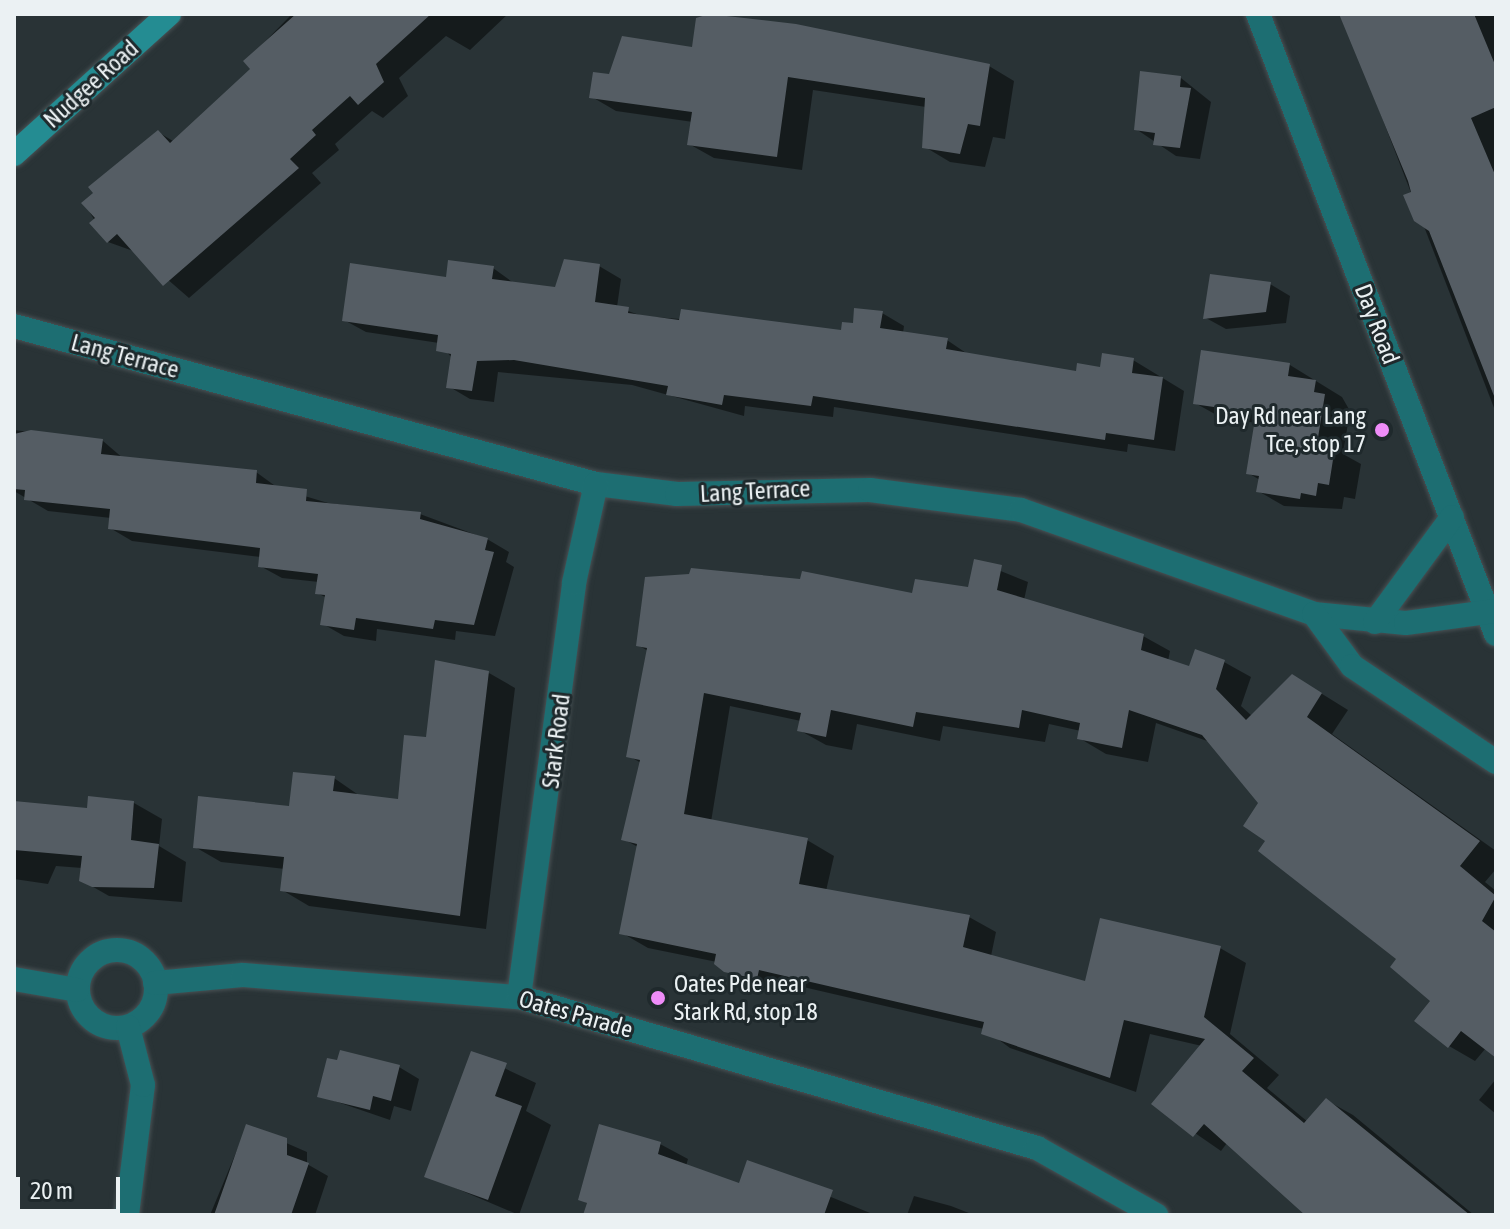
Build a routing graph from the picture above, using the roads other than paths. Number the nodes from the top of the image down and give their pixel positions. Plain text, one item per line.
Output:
1 (169, 14) edge
2 (1258, 14) edge
3 (14, 154) edge
4 (14, 326) edge
5 (596, 484) junction
6 (1452, 517) junction
7 (1314, 614) junction
8 (1493, 619) edge
9 (1375, 622) junction
10 (1496, 762) edge
11 (14, 979) edge
12 (155, 983) junction
13 (77, 990) junction
14 (519, 997) junction
15 (128, 1027) junction
16 (127, 1215) edge
17 (1156, 1215) edge

1 - 3 main road, Nudgee Road
2 - 6 street, Day Road
4 - 5 street, Lang Terrace
5 - 7 street, Lang Terrace
5 - 14 street, Stark Road
6 - 8 street, Day Road
6 - 9 street
7 - 9 street, Lang Terrace
7 - 10 street
8 - 9 street, Lang Terrace
11 - 13 street
12 - 13 street
12 - 14 street, Oates Parade
12 - 15 street
13 - 15 street
14 - 17 street, Oates Parade
15 - 16 street

